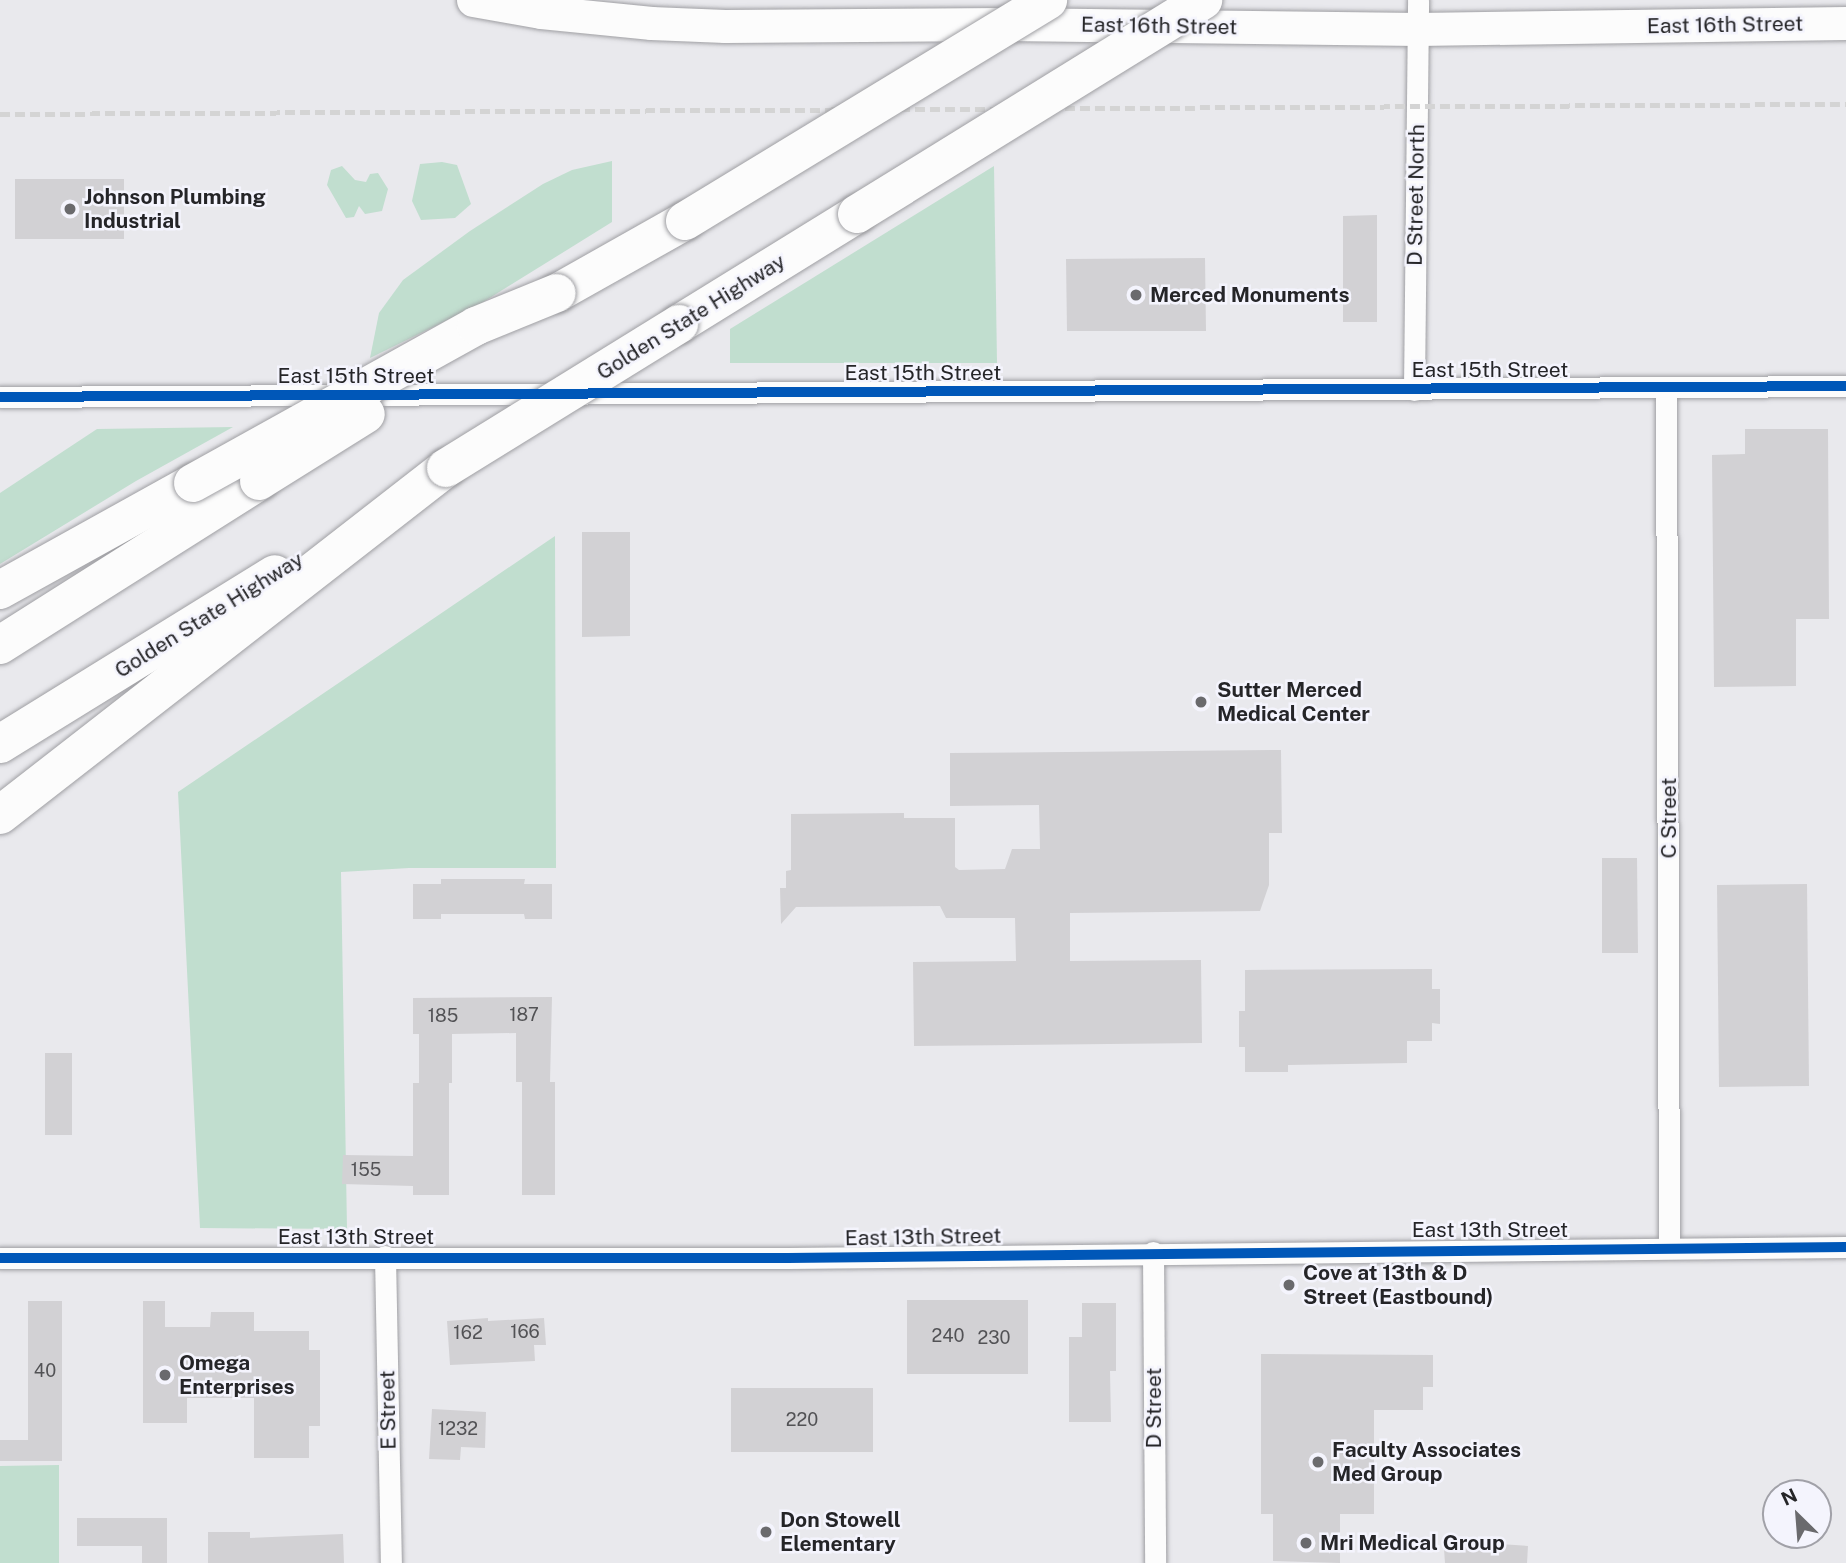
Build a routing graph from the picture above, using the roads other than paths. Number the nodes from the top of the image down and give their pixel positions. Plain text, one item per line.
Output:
1 (473, 0) edge
2 (1048, 0) edge
3 (1203, 0) edge
4 (1418, 15) edge
5 (1846, 23) edge
6 (557, 293) junction
7 (1846, 386) edge
8 (1666, 387) junction
9 (1414, 390) junction
10 (0, 397) edge
11 (446, 468) junction
12 (0, 590) edge
13 (0, 645) edge
14 (0, 744) edge
15 (0, 815) edge
16 (1846, 1247) edge
17 (1670, 1248) junction
18 (1153, 1252) junction
19 (386, 1256) junction
20 (0, 1258) edge
21 (391, 1563) edge
22 (1155, 1563) edge

1 - 4 main road, East 16th Street
2 - 6 highway, bridge
3 - 11 highway, Golden State Highway, bridge
4 - 5 main road, East 16th Street
4 - 9 street, D Street North
6 - 12 highway, bridge
6 - 13 highway, bridge
7 - 8 street, East 15th Street
8 - 9 street, East 15th Street
8 - 17 street, C Street
9 - 10 street, East 15th Street
11 - 14 highway, Golden State Highway
11 - 15 highway
16 - 17 street, East 13th Street
17 - 18 street, East 13th Street
18 - 19 street, East 13th Street
18 - 22 street, D Street
19 - 20 street, East 13th Street
19 - 21 street, E Street

